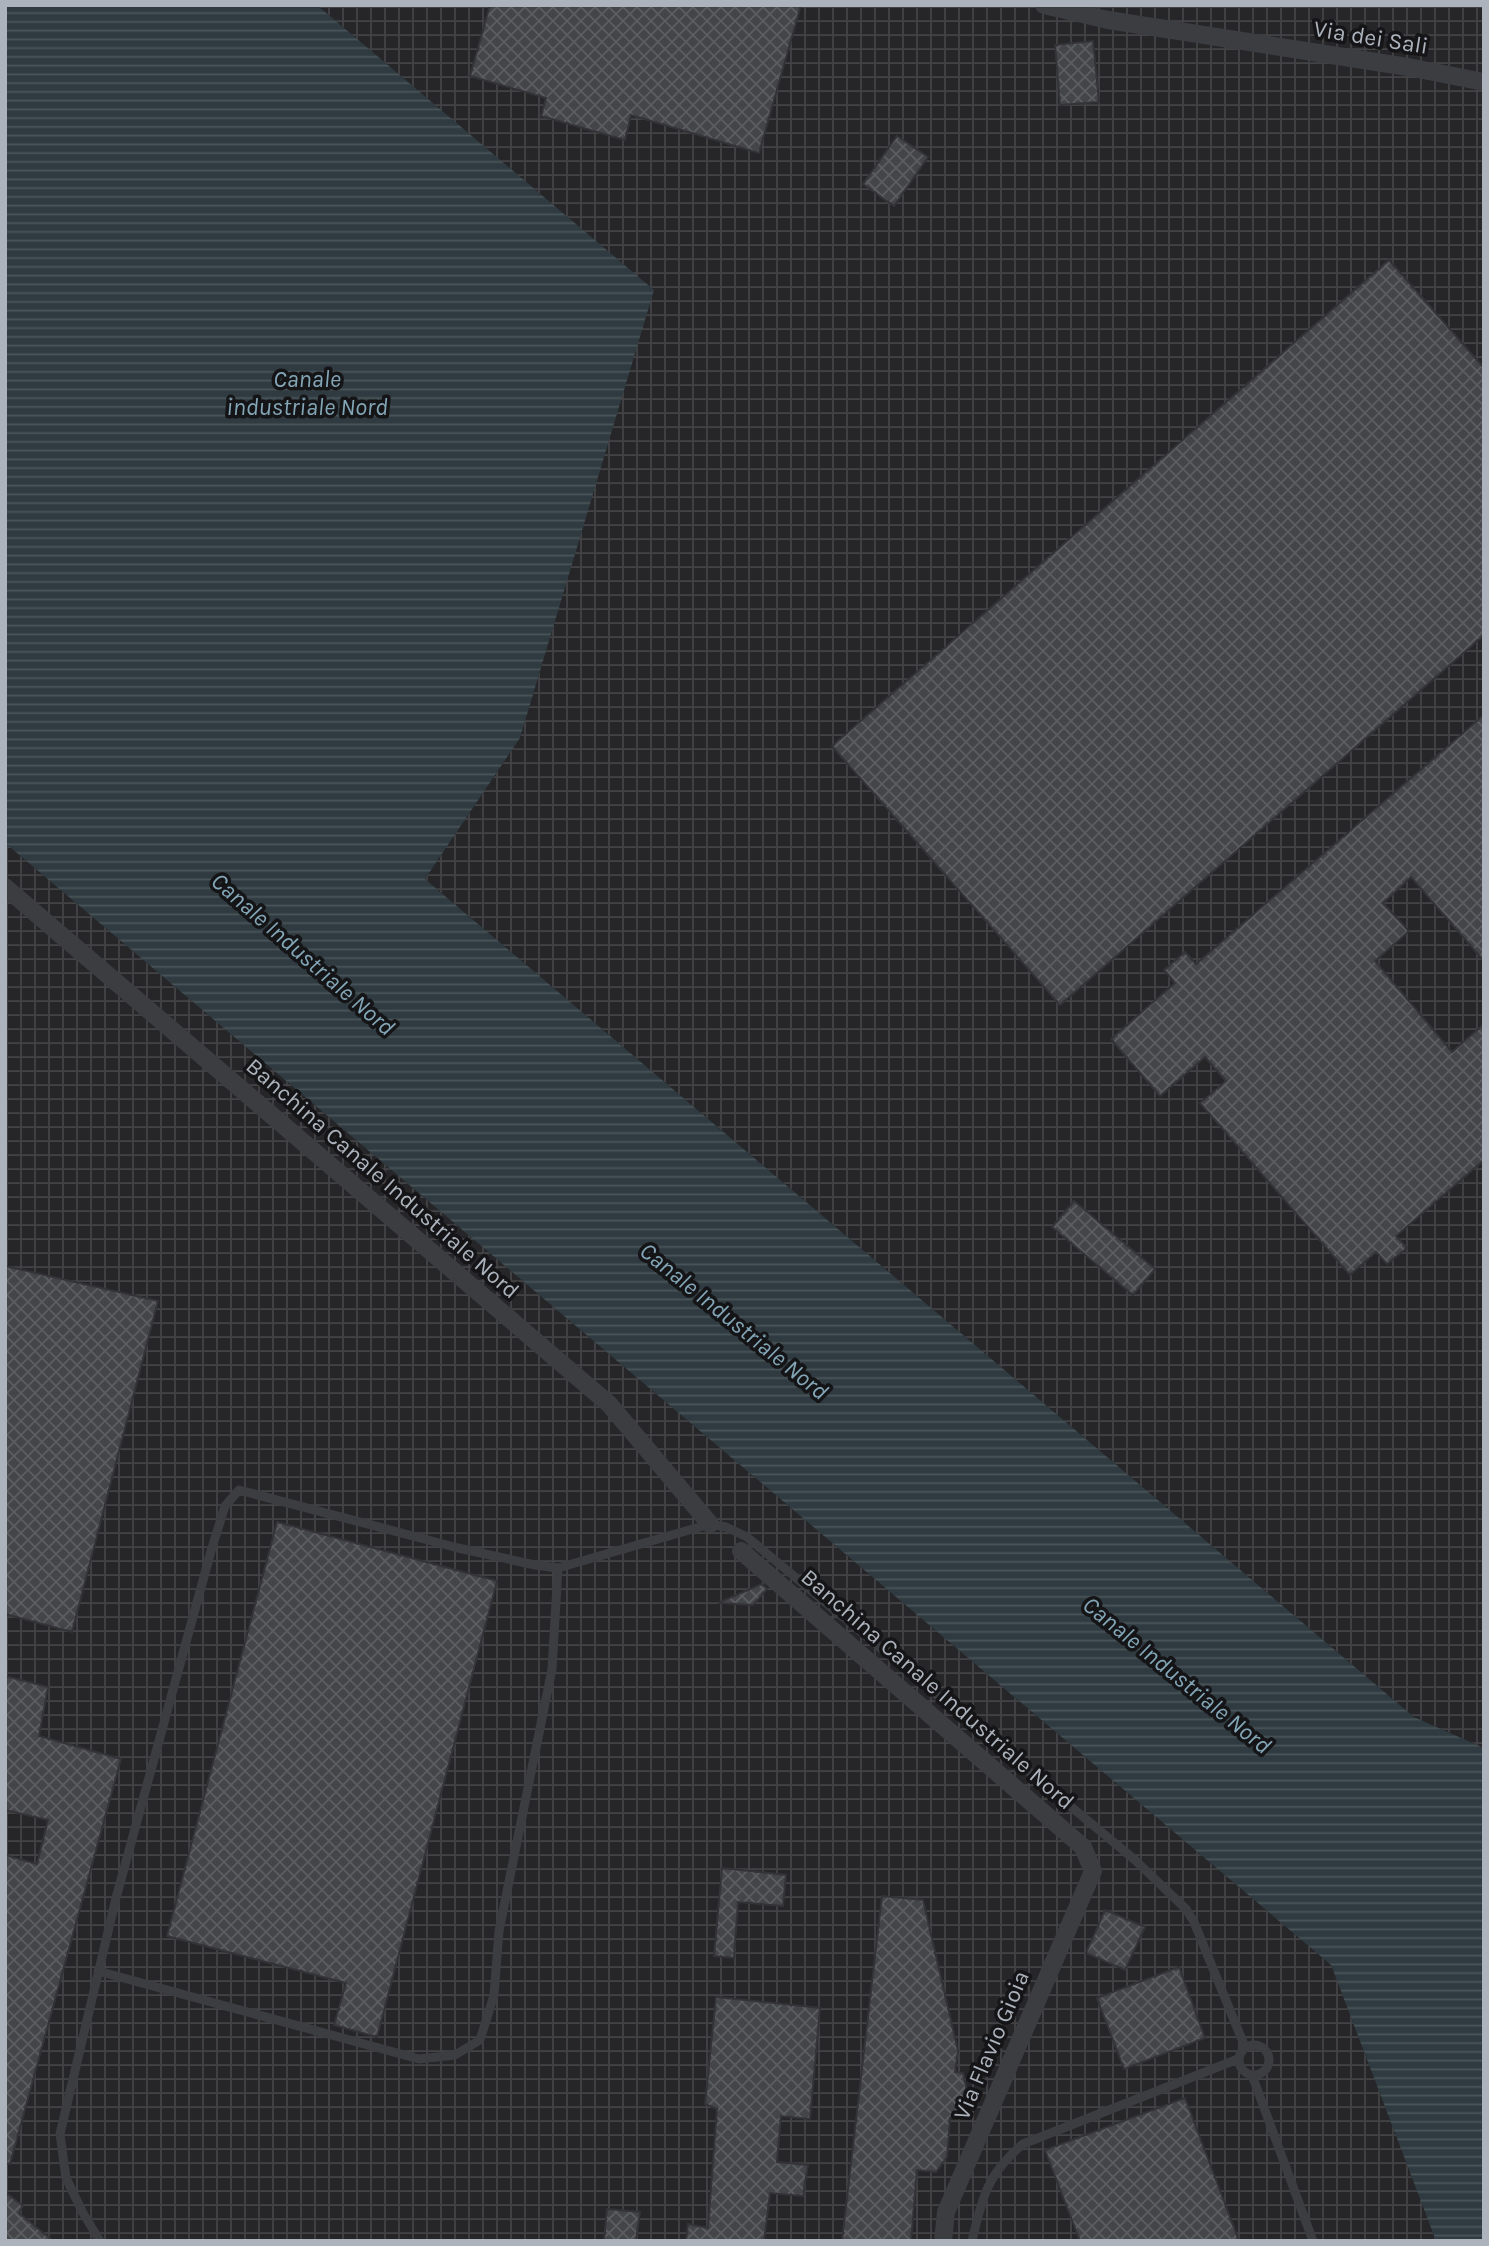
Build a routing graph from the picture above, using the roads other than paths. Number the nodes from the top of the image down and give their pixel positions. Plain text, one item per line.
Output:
1 (1044, 5) edge
2 (1484, 82) edge
3 (5, 887) edge
4 (710, 1524) junction
5 (741, 1551) dead end
6 (558, 1568) junction
7 (1093, 1871) joint
8 (98, 1971) junction
9 (1245, 2047) junction
10 (1238, 2059) junction
11 (1252, 2075) junction
12 (100, 2241) edge
13 (943, 2241) edge
14 (972, 2241) edge
15 (1313, 2241) edge

1 - 2 street, Via dei Sali
3 - 4 street, Banchina Canale Industriale Nord
4 - 6 lane
4 - 9 lane
5 - 7 street, Banchina Canale Industriale Nord
6 - 8 lane
6 - 8 lane
7 - 13 street, Via Flavio Gioia
8 - 12 lane
9 - 10 lane
9 - 11 lane
10 - 11 lane
10 - 14 lane
11 - 15 lane

